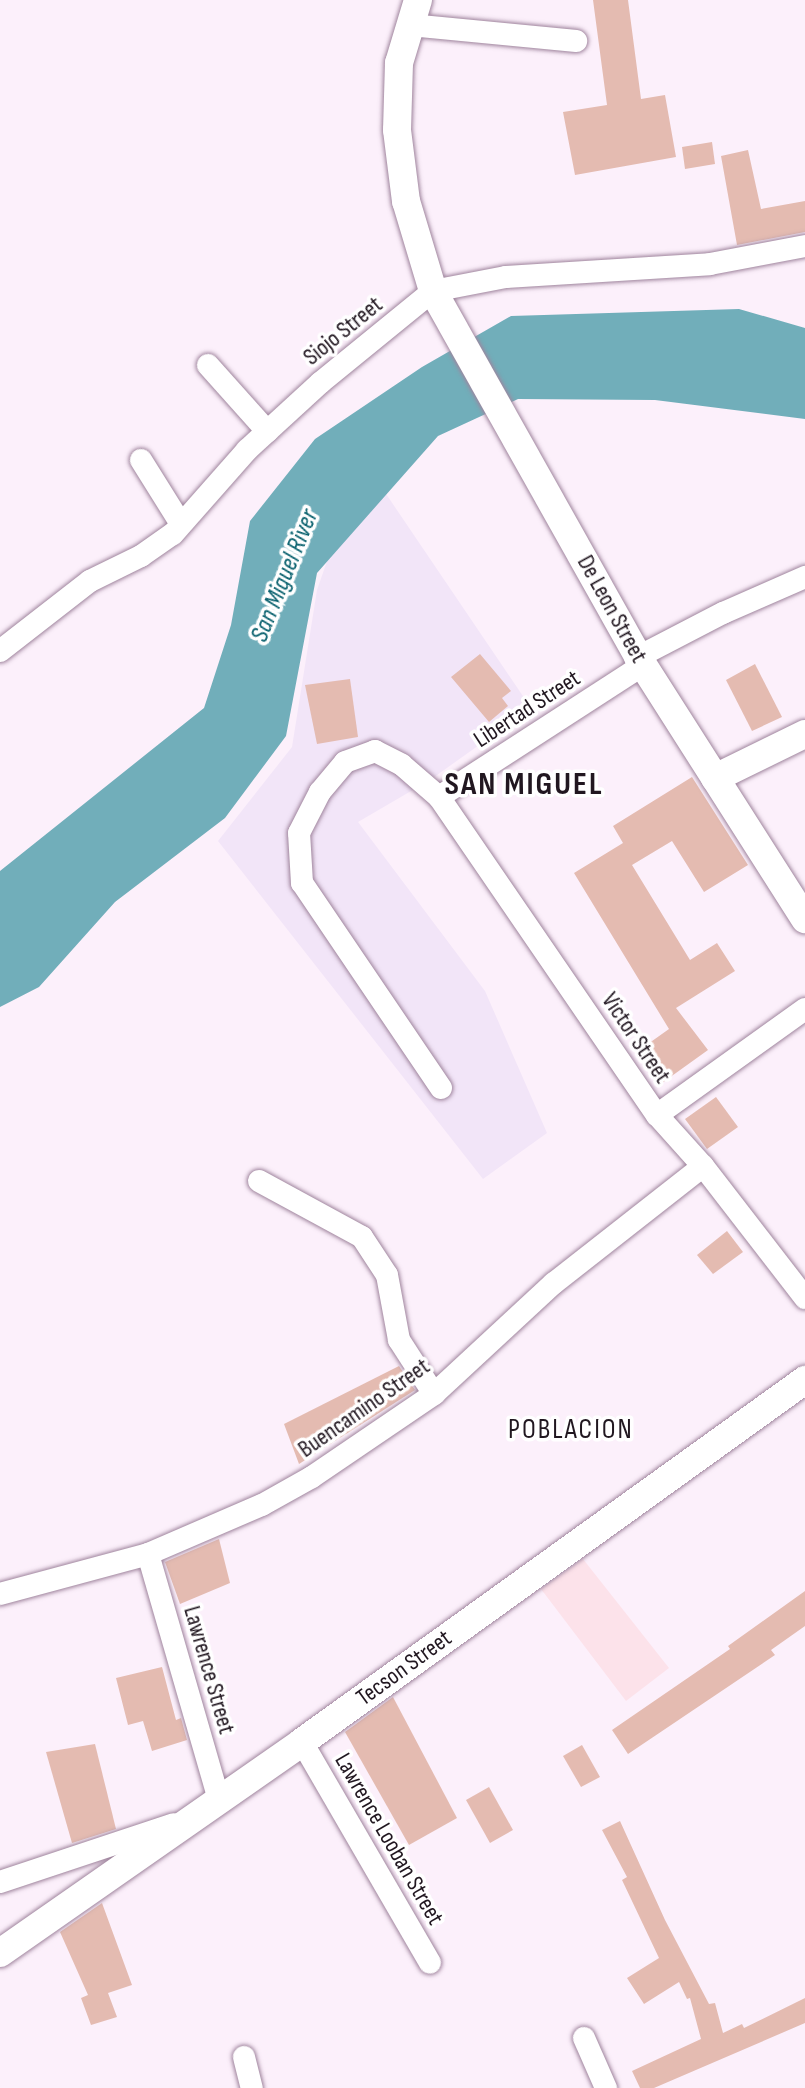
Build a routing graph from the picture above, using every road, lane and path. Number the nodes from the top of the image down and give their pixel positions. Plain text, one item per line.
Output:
1 (414, 12) edge
2 (576, 41) dead end
3 (805, 246) edge
4 (436, 296) junction
5 (208, 365) dead end
6 (267, 431) junction
7 (141, 460) dead end
8 (181, 524) junction
9 (805, 577) edge
10 (0, 651) edge
11 (640, 661) junction
12 (805, 734) edge
13 (715, 778) junction
14 (439, 797) junction
15 (805, 919) edge
16 (805, 1009) edge
17 (441, 1088) dead end
18 (657, 1115) junction
19 (703, 1166) junction
20 (259, 1181) dead end
21 (805, 1298) edge
22 (805, 1380) edge
23 (434, 1394) junction
24 (148, 1554) junction
25 (0, 1594) edge
26 (302, 1742) junction
27 (219, 1800) junction
28 (189, 1819) junction
29 (0, 1882) edge
30 (0, 1953) edge
31 (430, 1963) dead end
32 (584, 2038) dead end
33 (244, 2057) dead end
34 (252, 2088) edge
35 (606, 2088) edge

1 - 2 street
1 - 4 main road, De Leon Street
3 - 4 street, Siojo Street
4 - 6 street, Siojo Street
4 - 11 main road, De Leon Street
5 - 6 street
6 - 8 street, Siojo Street
7 - 8 street
8 - 10 street, Siojo Street
9 - 11 street, Libertad Street
11 - 13 main road, De Leon Street
11 - 14 street, Libertad Street
12 - 13 main road
13 - 15 main road, De Leon Street
14 - 17 street, Victor Street
14 - 18 street, Victor Street
16 - 18 street
18 - 19 street, Victor Street
19 - 21 street, Victor Street
19 - 23 street, Buencamino Street
20 - 23 street
22 - 26 main road, Tecson Street
23 - 24 street, Buencamino Street
24 - 25 street, Buencamino Street
24 - 27 street, Lawrence Street
26 - 27 main road, Tecson Street
26 - 31 street, Lawrence Looban Street
27 - 28 main road, Tecson Street
28 - 29 street
28 - 30 main road, Tecson Street
32 - 35 street
33 - 34 street

